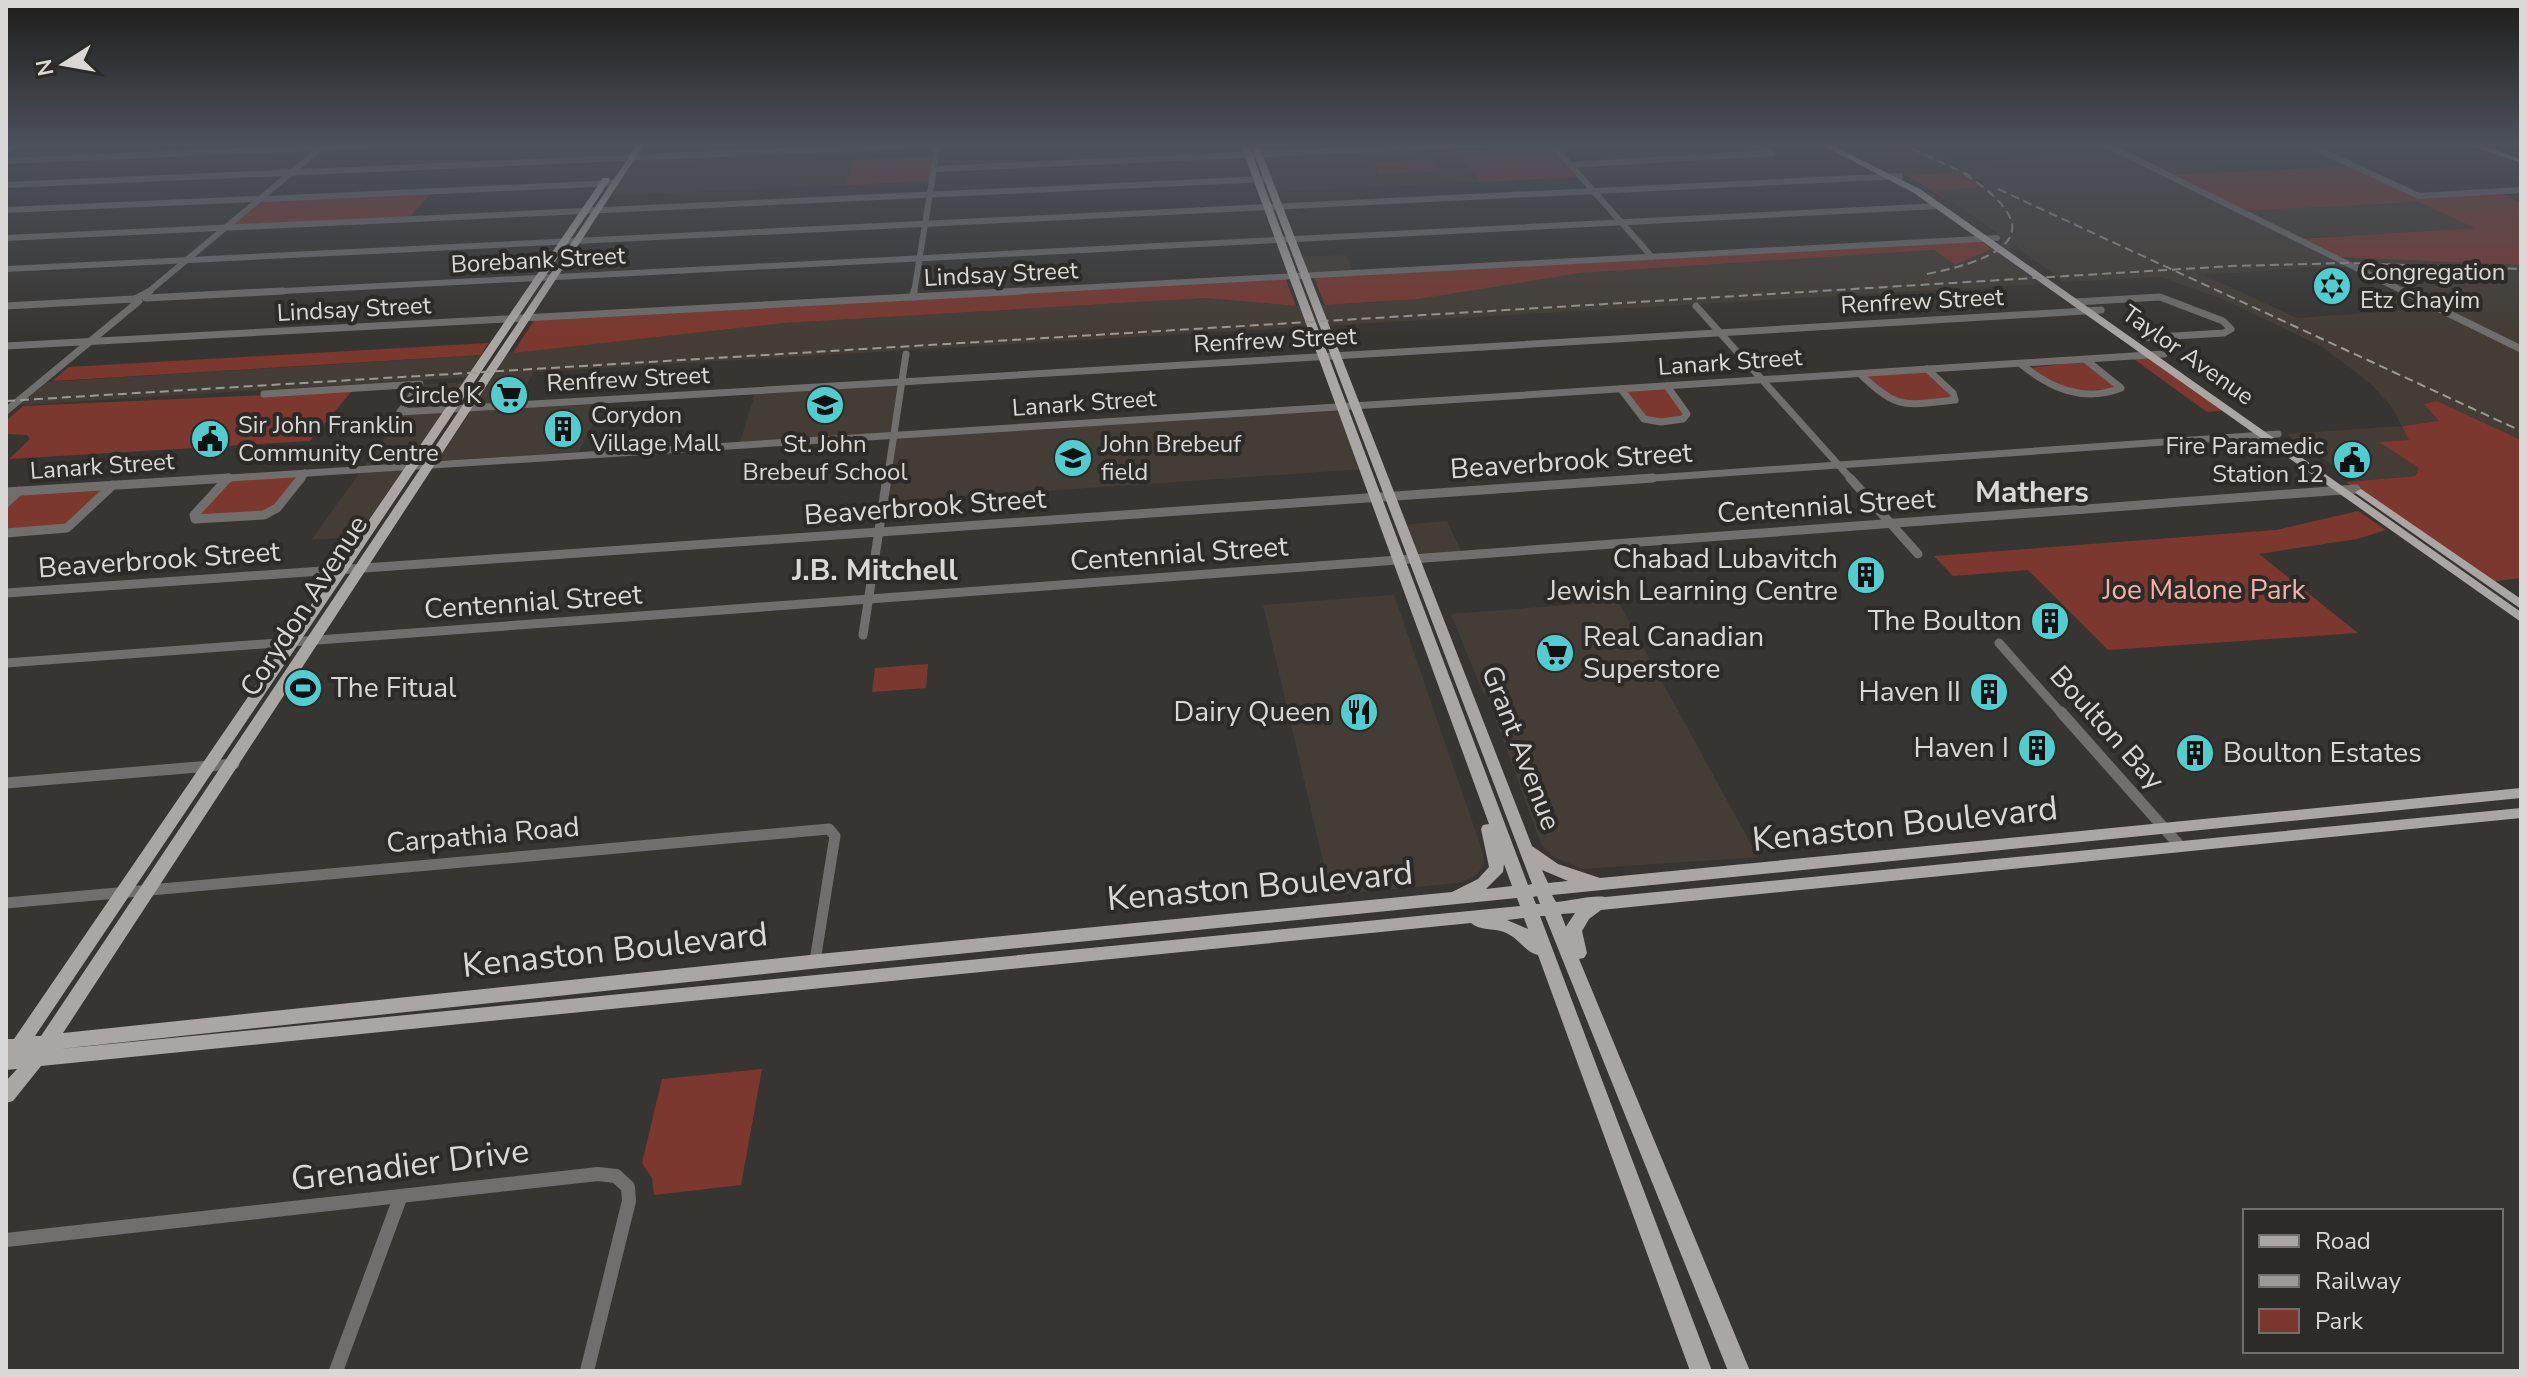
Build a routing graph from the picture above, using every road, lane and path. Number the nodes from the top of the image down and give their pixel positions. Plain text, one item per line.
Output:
1 (70, 207) edge
2 (251, 207) edge
3 (594, 207) edge
4 (654, 207) edge
5 (928, 207) edge
6 (1287, 207) edge
7 (1607, 207) edge
8 (1914, 207) edge
9 (1941, 207) edge
10 (1952, 207) edge
11 (2233, 207) edge
12 (1272, 208) junction
13 (6, 210) edge
14 (592, 210) junction
15 (1620, 222) junction
16 (925, 224) junction
17 (225, 228) junction
18 (6, 238) edge
19 (1997, 238) junction
20 (1985, 239) junction
21 (1279, 240) junction
22 (1291, 240) junction
23 (571, 242) junction
24 (1652, 257) junction
25 (921, 259) junction
26 (185, 261) junction
27 (6, 269) edge
28 (1305, 276) junction
29 (1292, 277) junction
30 (547, 278) junction
31 (913, 297) junction
32 (140, 299) junction
33 (6, 306) edge
34 (1696, 306) dead end
35 (2088, 306) junction
36 (520, 318) junction
37 (1721, 333) junction
38 (2141, 338) junction
39 (89, 341) junction
40 (6, 346) edge
41 (2521, 349) edge
42 (906, 354) dead end
43 (2158, 355) junction
44 (1337, 356) junction
45 (1323, 357) junction
46 (2086, 360) junction
47 (2021, 364) junction
48 (1927, 369) junction
49 (1860, 374) junction
50 (1764, 380) junction
51 (902, 382) junction
52 (1667, 386) junction
53 (1621, 389) junction
54 (264, 394) dead end
55 (1357, 406) junction
56 (1342, 407) junction
57 (468, 408) junction
58 (452, 409) junction
59 (6, 411) edge
60 (2262, 434) junction
61 (2278, 434) junction
62 (894, 435) junction
63 (1838, 464) junction
64 (431, 465) junction
65 (413, 466) junction
66 (305, 473) junction
67 (228, 478) junction
68 (113, 485) junction
69 (2356, 489) junction
70 (2341, 490) junction
71 (19, 491) junction
72 (6, 492) edge
73 (1391, 495) junction
74 (1374, 497) junction
75 (6, 503) edge
76 (1891, 524) junction
77 (879, 532) junction
78 (6, 533) edge
79 (1918, 554) dead end
80 (1416, 559) junction
81 (1398, 560) junction
82 (363, 568) junction
83 (343, 569) junction
84 (6, 593) edge
85 (867, 599) junction
86 (2521, 605) edge
87 (2521, 618) edge
88 (863, 635) dead end
89 (315, 640) junction
90 (293, 642) junction
91 (1999, 643) dead end
92 (6, 663) edge
93 (234, 764) junction
94 (209, 766) junction
95 (6, 783) edge
96 (2521, 793) edge
97 (1486, 796) junction
98 (2521, 813) edge
99 (2166, 830) junction
100 (1521, 838) junction
101 (2180, 846) junction
102 (149, 890) junction
103 (123, 893) junction
104 (1604, 893) junction
105 (1447, 900) junction
106 (1549, 900) junction
107 (1524, 902) junction
108 (6, 903) edge
109 (1406, 921) junction
110 (815, 961) junction
111 (1548, 966) junction
112 (1587, 1004) junction
113 (12, 1046) edge
114 (42, 1051) junction
115 (6, 1062) edge
116 (6, 1095) edge
117 (400, 1198) junction
118 (6, 1240) edge
119 (336, 1371) edge
120 (587, 1371) edge
121 (1701, 1371) edge
122 (1739, 1371) edge

1 - 13 street
2 - 17 street
3 - 14 main road, Corydon Avenue
4 - 14 street
5 - 16 street
6 - 12 street
7 - 15 street
8 - 15 street, Borebank Street
9 - 20 main road, Taylor Avenue
10 - 19 main road, Taylor Avenue
11 - 41 street
12 - 16 street
12 - 21 main road, Grant Avenue
12 - 22 main road, Grant Avenue
14 - 17 street
14 - 23 main road, Corydon Avenue
15 - 22 street, Borebank Street
15 - 24 street
16 - 23 street
16 - 25 street
17 - 18 street
17 - 26 street
19 - 20 street, Lindsay Street
19 - 35 main road, Taylor Avenue
20 - 24 street, Lindsay Street
20 - 35 main road, Taylor Avenue
21 - 22 street, Borebank Street
21 - 25 street, Borebank Street
21 - 29 main road, Grant Avenue
22 - 28 main road, Grant Avenue
23 - 26 street
23 - 30 main road, Corydon Avenue
24 - 28 street, Lindsay Street
25 - 30 street, Borebank Street
25 - 31 street
26 - 27 street
26 - 32 street
28 - 29 street, Lindsay Street
28 - 44 main road, Grant Avenue
29 - 31 street, Lindsay Street
29 - 45 main road, Grant Avenue
30 - 32 street, Borebank Street
30 - 36 main road, Corydon Avenue
31 - 36 street, Lindsay Street
32 - 33 street, Borebank Street
32 - 39 street
34 - 37 street
35 - 37 street, Renfrew Street
35 - 38 main road, Taylor Avenue
35 - 38 street, Renfrew Street
35 - 43 main road, Taylor Avenue
36 - 39 street, Lindsay Street
36 - 57 main road, Corydon Avenue
36 - 58 main road, Corydon Avenue
37 - 44 street, Renfrew Street
37 - 50 street
38 - 43 main road, Taylor Avenue
39 - 40 street, Lindsay Street
39 - 59 street
42 - 51 street
43 - 46 street, Lanark Street
43 - 60 main road, Taylor Avenue
43 - 61 main road, Taylor Avenue
44 - 45 street, Renfrew Street
44 - 55 main road, Grant Avenue
45 - 51 street, Renfrew Street
45 - 56 main road, Grant Avenue
46 - 47 street, Lanark Street
46 - 47 street
47 - 48 street, Lanark Street
48 - 49 street, Lanark Street
48 - 49 street
49 - 50 street, Lanark Street
50 - 52 street, Lanark Street
50 - 63 street
51 - 57 street, Renfrew Street
51 - 62 street
52 - 53 street, Lanark Street
52 - 53 street
53 - 55 street, Lanark Street
54 - 58 street, Renfrew Street
55 - 56 street, Lanark Street
55 - 73 main road, Grant Avenue
56 - 62 street, Lanark Street
56 - 74 main road, Grant Avenue
57 - 58 street, Renfrew Street
57 - 64 main road, Corydon Avenue
58 - 65 main road, Corydon Avenue
60 - 61 street, Beaverbrook Street
60 - 63 street, Beaverbrook Street
60 - 70 main road, Taylor Avenue
61 - 69 main road, Taylor Avenue
62 - 64 street, Lanark Street
62 - 77 street
63 - 73 street, Beaverbrook Street
63 - 76 street
64 - 65 street, Lanark Street
64 - 82 main road, Corydon Avenue
65 - 66 street, Lanark Street
65 - 83 main road, Corydon Avenue
66 - 67 street, Lanark Street
66 - 67 street
67 - 68 street, Lanark Street
68 - 71 street, Lanark Street
68 - 78 street
69 - 70 street, Centennial Street
69 - 86 main road, Taylor Avenue
70 - 76 street, Centennial Street
70 - 87 main road, Taylor Avenue
71 - 72 street, Lanark Street
71 - 75 street
73 - 74 street, Beaverbrook Street
73 - 80 main road, Grant Avenue
74 - 77 street, Beaverbrook Street
74 - 81 main road, Grant Avenue
76 - 79 street
76 - 80 street, Centennial Street
77 - 82 street, Beaverbrook Street
77 - 85 street
80 - 81 street, Centennial Street
80 - 100 main road, Grant Avenue
81 - 85 street, Centennial Street
81 - 97 main road, Grant Avenue
82 - 83 street, Beaverbrook Street
82 - 89 main road, Corydon Avenue
83 - 84 street, Beaverbrook Street
83 - 90 main road, Corydon Avenue
85 - 88 street
85 - 89 street, Centennial Street
89 - 90 street, Centennial Street
89 - 93 main road, Corydon Avenue
90 - 92 street, Centennial Street
90 - 94 main road, Corydon Avenue
91 - 99 street, Boulton Bay
93 - 94 street
93 - 102 main road, Corydon Avenue
94 - 95 street
94 - 103 main road, Corydon Avenue
96 - 99 main road, Kenaston Boulevard
97 - 105 main road
97 - 107 main road, Grant Avenue
98 - 101 main road, Kenaston Boulevard
99 - 101 street, Boulton Bay
99 - 104 main road, Kenaston Boulevard
100 - 104 main road
100 - 106 main road, Grant Avenue
101 - 104 main road, Kenaston Boulevard
102 - 103 street, Carpathia Road
102 - 110 street, Carpathia Road
102 - 114 main road, Corydon Avenue
103 - 108 street, Carpathia Road
103 - 113 main road, Corydon Avenue
104 - 106 main road, Kenaston Boulevard
104 - 112 main road
105 - 107 main road, Kenaston Boulevard
105 - 110 main road, Kenaston Boulevard
106 - 107 main road, Kenaston Boulevard
106 - 112 main road, Grant Avenue
107 - 109 main road, Kenaston Boulevard
107 - 111 main road, Grant Avenue
109 - 111 main road
109 - 114 main road, Kenaston Boulevard
110 - 114 main road, Kenaston Boulevard
111 - 121 main road, Grant Avenue
112 - 122 main road, Grant Avenue
113 - 114 main road, Kenaston Boulevard
113 - 115 main road, Corydon Avenue
114 - 115 main road, Kenaston Boulevard
114 - 116 main road, Corydon Avenue
117 - 118 street, Grenadier Drive
117 - 119 street
117 - 120 street, Grenadier Drive

